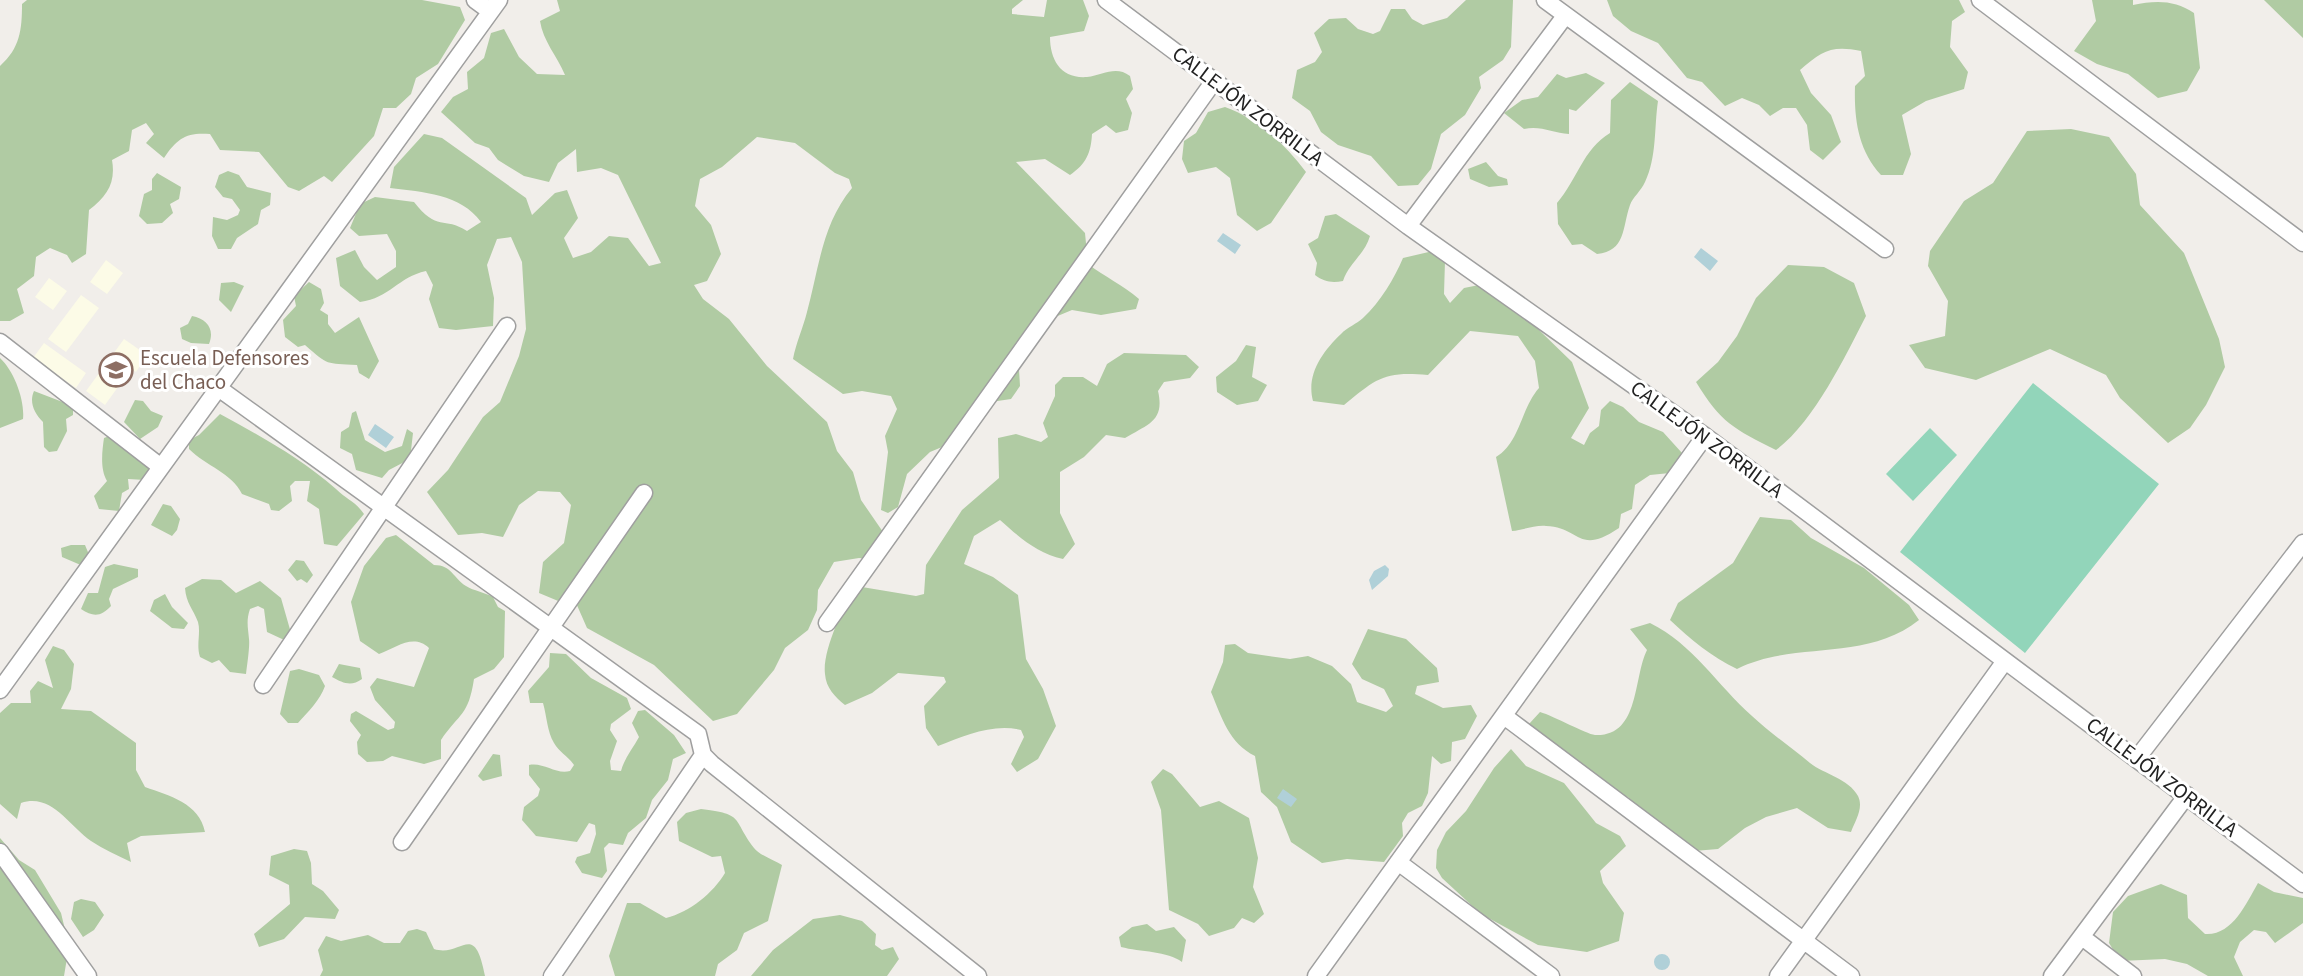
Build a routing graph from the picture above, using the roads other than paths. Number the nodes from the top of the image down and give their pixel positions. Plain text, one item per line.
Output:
1 (475, 0) edge
2 (1106, 0) edge
3 (1545, 0) edge
4 (1980, 0) edge
5 (495, 6) edge
6 (1565, 16) junction
7 (1214, 81) junction
8 (1408, 226) junction
9 (2303, 243) edge
10 (1885, 249) dead end
11 (507, 326) dead end
12 (0, 342) edge
13 (217, 387) junction
14 (1705, 436) junction
15 (161, 467) junction
16 (644, 493) dead end
17 (384, 508) junction
18 (2300, 554) edge
19 (827, 623) dead end
20 (550, 628) junction
21 (2005, 661) junction
22 (263, 685) dead end
23 (0, 690) edge
24 (1504, 716) junction
25 (702, 755) junction
26 (2138, 757) junction
27 (2187, 795) junction
28 (402, 842) dead end
29 (0, 852) edge
30 (1398, 862) junction
31 (2303, 884) edge
32 (2082, 937) junction
33 (1804, 940) junction
34 (88, 976) edge
35 (552, 976) edge
36 (978, 976) edge
37 (1317, 976) edge
38 (1551, 976) edge
39 (1778, 976) edge
40 (1851, 976) edge
41 (2052, 976) edge
42 (2133, 976) edge

1 - 5 street
2 - 7 street, CALLEJÓN ZORRILLA
3 - 6 street
4 - 9 street
5 - 13 street
6 - 8 street
6 - 10 street
7 - 8 street, CALLEJÓN ZORRILLA
7 - 19 street
8 - 14 street, CALLEJÓN ZORRILLA
11 - 17 street
12 - 15 street
13 - 15 street
13 - 17 street
14 - 21 street, CALLEJÓN ZORRILLA
14 - 24 street
15 - 23 street
16 - 20 street
17 - 20 street
17 - 22 street
18 - 26 street
20 - 25 street
20 - 28 street
21 - 26 street, CALLEJÓN ZORRILLA
21 - 33 street
24 - 30 street
24 - 33 street
25 - 35 street
25 - 36 street
26 - 27 street, CALLEJÓN ZORRILLA
27 - 31 street, CALLEJÓN ZORRILLA
27 - 32 street
29 - 34 street
30 - 37 street
30 - 38 street
32 - 41 street
32 - 42 street
33 - 39 street
33 - 40 street

